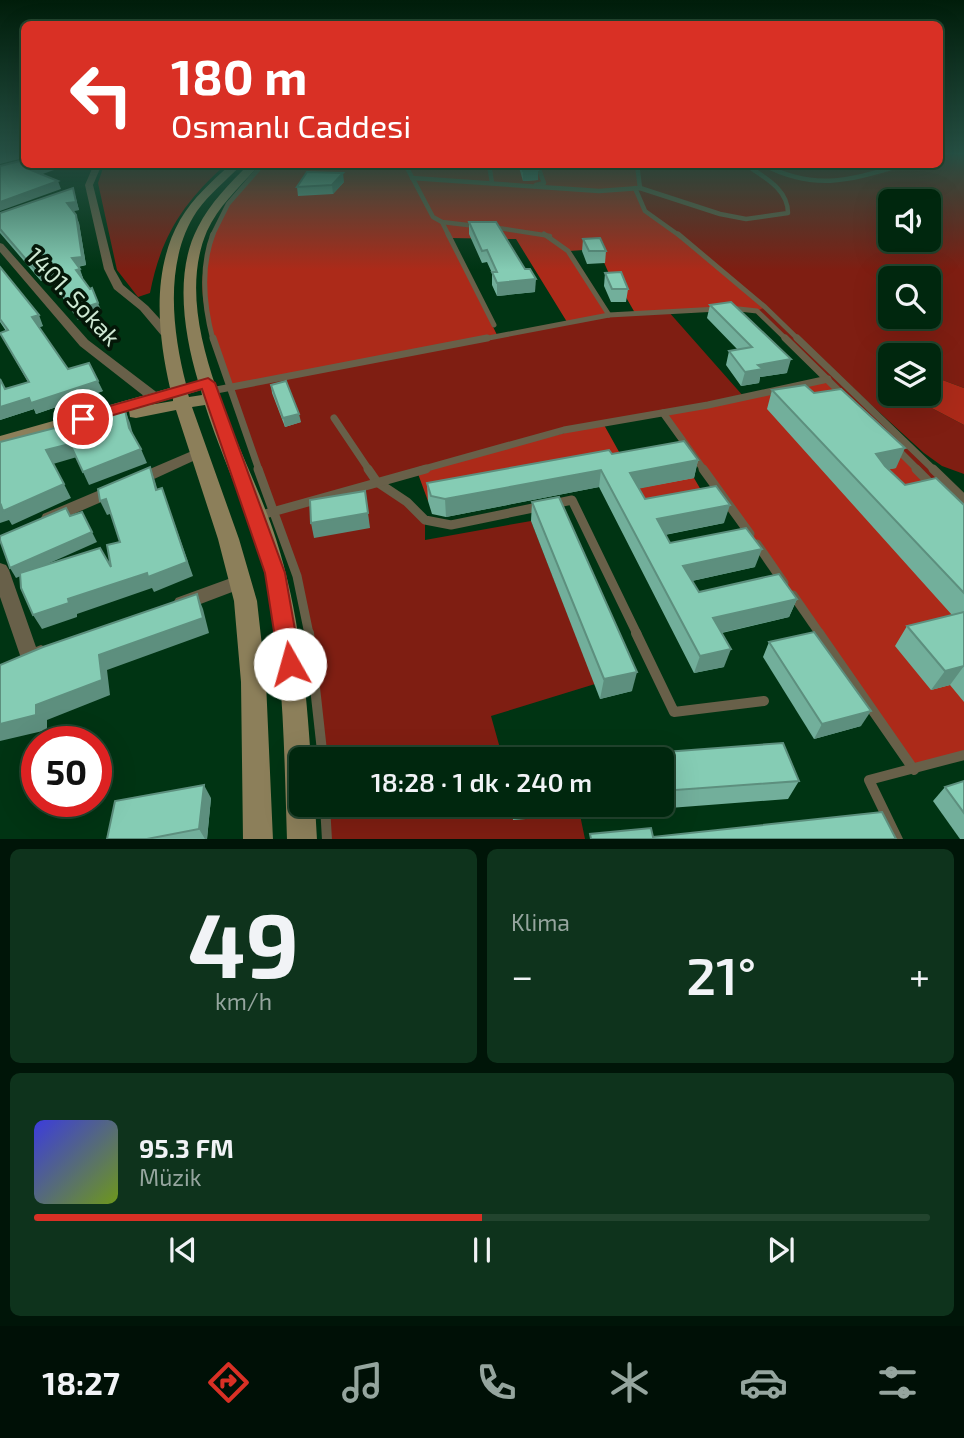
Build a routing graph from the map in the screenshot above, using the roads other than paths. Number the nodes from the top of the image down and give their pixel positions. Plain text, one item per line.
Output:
1 (91, 192) edge
2 (209, 192) edge
3 (230, 192) edge
4 (238, 192) edge
5 (420, 192) edge
6 (639, 192) edge
7 (651, 192) edge
8 (781, 192) edge
9 (442, 222) junction
10 (0, 246) edge
11 (608, 315) junction
12 (494, 325) dead end
13 (165, 332) junction
14 (828, 379) junction
15 (215, 390) junction
16 (181, 396) junction
17 (154, 397) junction
18 (663, 413) junction
19 (334, 418) dead end
20 (867, 419) edge
21 (60, 426) junction
22 (887, 439) edge
23 (0, 442) edge
24 (200, 453) junction
25 (377, 482) junction
26 (936, 488) edge
27 (964, 499) edge
28 (266, 514) junction
29 (37, 523) edge
30 (0, 570) edge
31 (242, 581) junction
32 (167, 608) edge
33 (55, 649) edge
34 (764, 701) dead end
35 (322, 747) edge
36 (964, 755) edge
37 (914, 770) junction
38 (326, 817) edge
39 (258, 839) edge
40 (302, 839) edge
41 (327, 839) edge
42 (898, 839) edge

1 - 13 street
2 - 13 main road
3 - 15 main road
4 - 15 lane
5 - 9 lane
6 - 27 lane
7 - 8 lane
9 - 11 lane
9 - 12 lane
10 - 17 street, 1401. Sokak
11 - 14 lane
11 - 15 lane
13 - 16 main road
14 - 18 lane
14 - 20 lane
15 - 16 main road
15 - 28 main road
16 - 17 main road
16 - 21 main road
16 - 24 main road
17 - 21 main road
18 - 25 lane
18 - 37 lane
19 - 25 lane
21 - 23 main road
22 - 26 lane
24 - 29 street
24 - 31 main road
25 - 28 lane
25 - 34 lane
28 - 35 lane
28 - 40 main road
30 - 33 street
31 - 32 street
31 - 39 main road
36 - 37 lane
37 - 42 lane
38 - 41 lane

